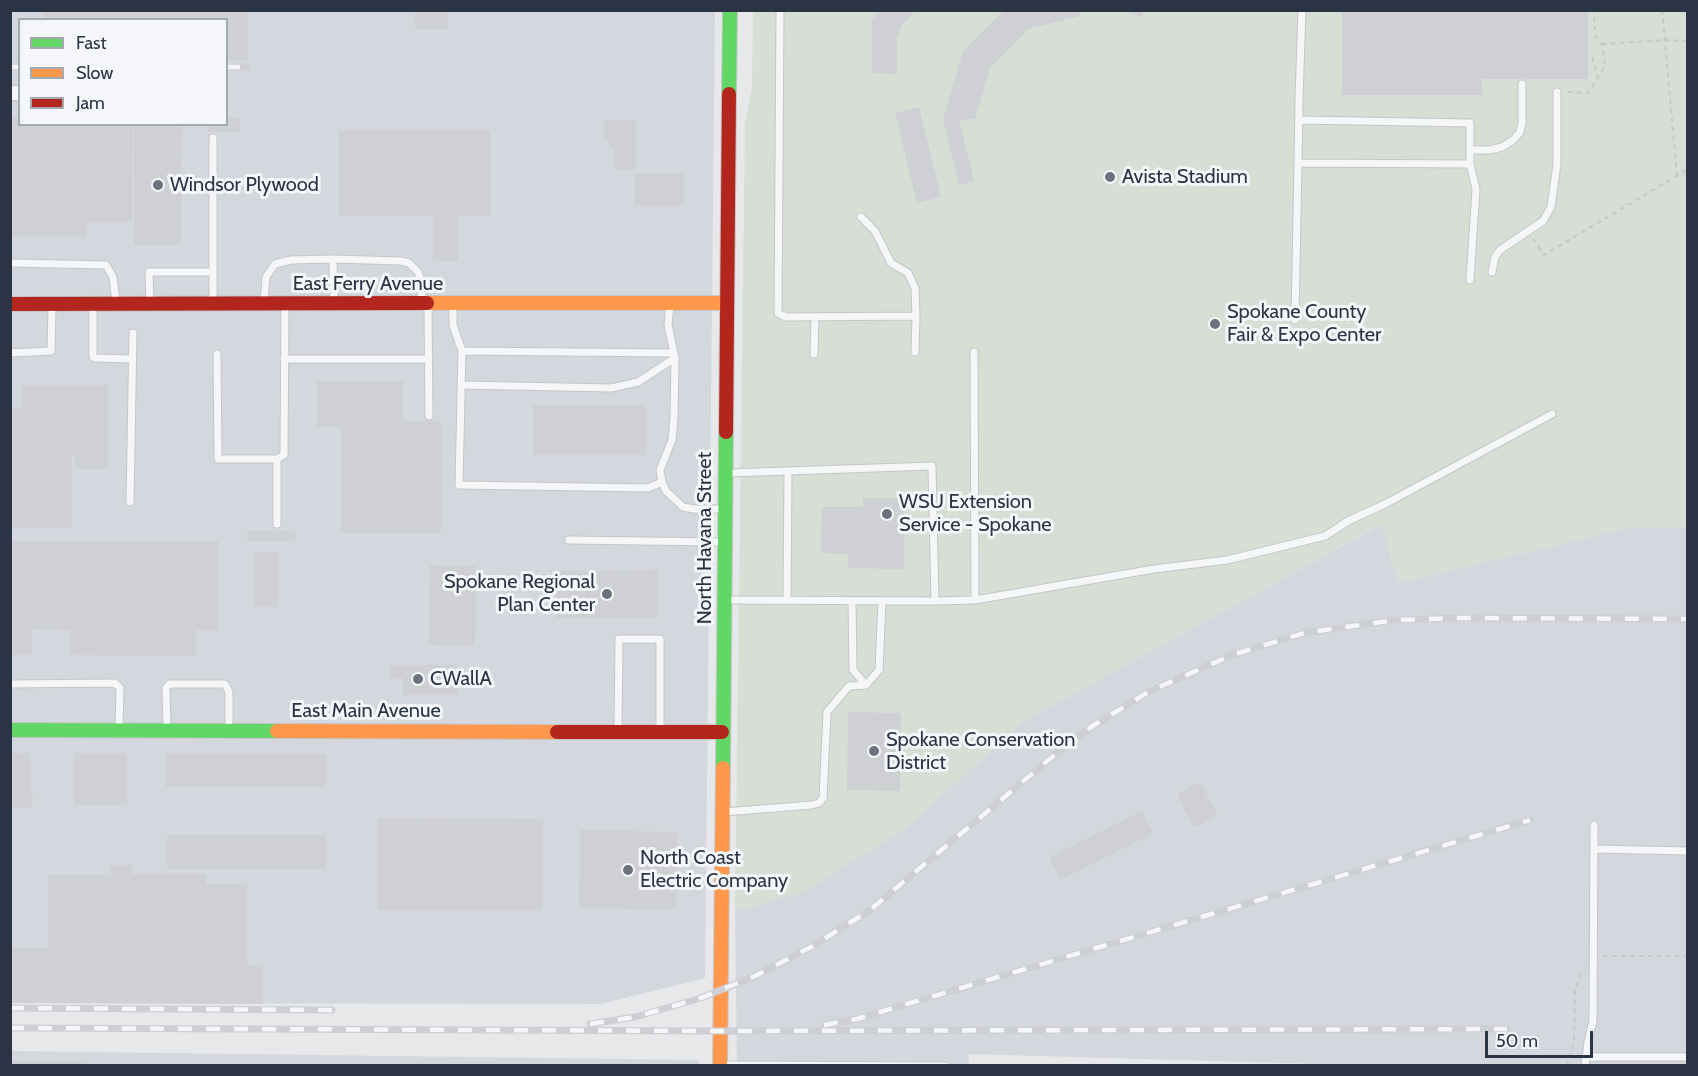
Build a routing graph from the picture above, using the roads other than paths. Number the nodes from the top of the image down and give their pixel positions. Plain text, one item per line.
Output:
1 (730, 10) edge
2 (780, 10) edge
3 (1302, 10) edge
4 (1522, 84) dead end
5 (1557, 92) road end
6 (1299, 120) junction
7 (213, 138) dead end
8 (1470, 150) junction
9 (1298, 163) junction
10 (1470, 164) junction
11 (861, 218) dead end
12 (333, 260) junction
13 (10, 263) edge
14 (213, 272) junction
15 (1492, 272) dead end
16 (1470, 280) dead end
17 (425, 303) junction
18 (453, 303) junction
19 (670, 303) junction
20 (726, 303) junction
21 (10, 304) edge
22 (52, 304) junction
23 (93, 304) junction
24 (116, 304) junction
25 (150, 304) junction
26 (213, 304) junction
27 (264, 304) junction
28 (285, 304) junction
29 (334, 304) junction
30 (916, 316) junction
31 (815, 317) junction
32 (1295, 320) dead end
33 (133, 333) dead end
34 (462, 351) junction
35 (915, 352) dead end
36 (974, 352) dead end
37 (10, 353) edge
38 (217, 354) dead end
39 (814, 354) dead end
40 (675, 355) junction
41 (132, 358) junction
42 (284, 358) junction
43 (429, 358) junction
44 (461, 385) junction
45 (1552, 414) dead end
46 (429, 416) dead end
47 (277, 459) junction
48 (788, 471) junction
49 (725, 474) junction
50 (662, 482) junction
51 (130, 502) dead end
52 (725, 509) junction
53 (277, 524) dead end
54 (569, 540) dead end
55 (724, 542) junction
56 (724, 600) junction
57 (787, 600) junction
58 (975, 600) junction
59 (852, 601) junction
60 (882, 601) junction
61 (935, 601) junction
62 (10, 684) edge
63 (866, 685) junction
64 (10, 730) edge
65 (118, 730) junction
66 (167, 730) junction
67 (229, 730) junction
68 (618, 731) junction
69 (660, 731) junction
70 (722, 732) junction
71 (722, 812) junction
72 (1594, 825) dead end
73 (1594, 849) junction
74 (1688, 851) edge
75 (1586, 1057) junction
76 (1688, 1057) edge
77 (720, 1065) edge
78 (946, 1065) edge
79 (1585, 1065) edge

1 - 20 street, North Havana Street
2 - 31 lane
3 - 6 lane
4 - 8 lane
5 - 15 lane
6 - 8 lane
6 - 9 lane
7 - 14 lane
8 - 10 lane
9 - 10 lane
9 - 32 lane
10 - 16 lane
11 - 30 lane
12 - 17 lane
12 - 27 lane
12 - 29 lane
13 - 24 lane
14 - 25 lane
14 - 26 lane
17 - 18 street, East Ferry Avenue
17 - 29 street, East Ferry Avenue
17 - 43 lane
18 - 19 street, East Ferry Avenue
18 - 34 lane
19 - 20 street, East Ferry Avenue
19 - 40 lane
20 - 49 street, North Havana Street
21 - 22 street, East Ferry Avenue
22 - 23 street, East Ferry Avenue
22 - 37 lane
23 - 24 street, East Ferry Avenue
23 - 41 lane
24 - 25 street, East Ferry Avenue
25 - 26 street, East Ferry Avenue
26 - 27 street, East Ferry Avenue
27 - 28 street, East Ferry Avenue
28 - 29 street, East Ferry Avenue
28 - 42 lane
30 - 31 lane
30 - 35 lane
31 - 39 lane
33 - 41 lane
34 - 40 lane
34 - 44 lane
36 - 58 lane
38 - 47 lane
40 - 44 lane
40 - 50 lane
41 - 51 lane
42 - 43 lane
42 - 47 lane
43 - 46 lane
44 - 50 lane
45 - 58 lane
47 - 53 lane
48 - 49 lane
48 - 57 lane
48 - 61 lane
49 - 52 street, North Havana Street
50 - 52 lane
52 - 55 street, North Havana Street
54 - 55 lane
55 - 56 street, North Havana Street
56 - 57 lane
56 - 70 street, North Havana Street
57 - 59 lane
58 - 61 lane
59 - 60 lane
59 - 63 lane
60 - 61 lane
60 - 63 lane
62 - 65 lane
63 - 71 lane
64 - 65 street, East Main Avenue
65 - 66 street, East Main Avenue
66 - 67 street, East Main Avenue
66 - 67 lane
67 - 68 street, East Main Avenue
68 - 69 street, East Main Avenue
68 - 69 lane
69 - 70 street, East Main Avenue
70 - 71 street, North Havana Street
71 - 77 street, North Havana Street
72 - 73 lane
73 - 74 lane
73 - 75 lane
75 - 76 lane
75 - 79 lane
77 - 78 lane

